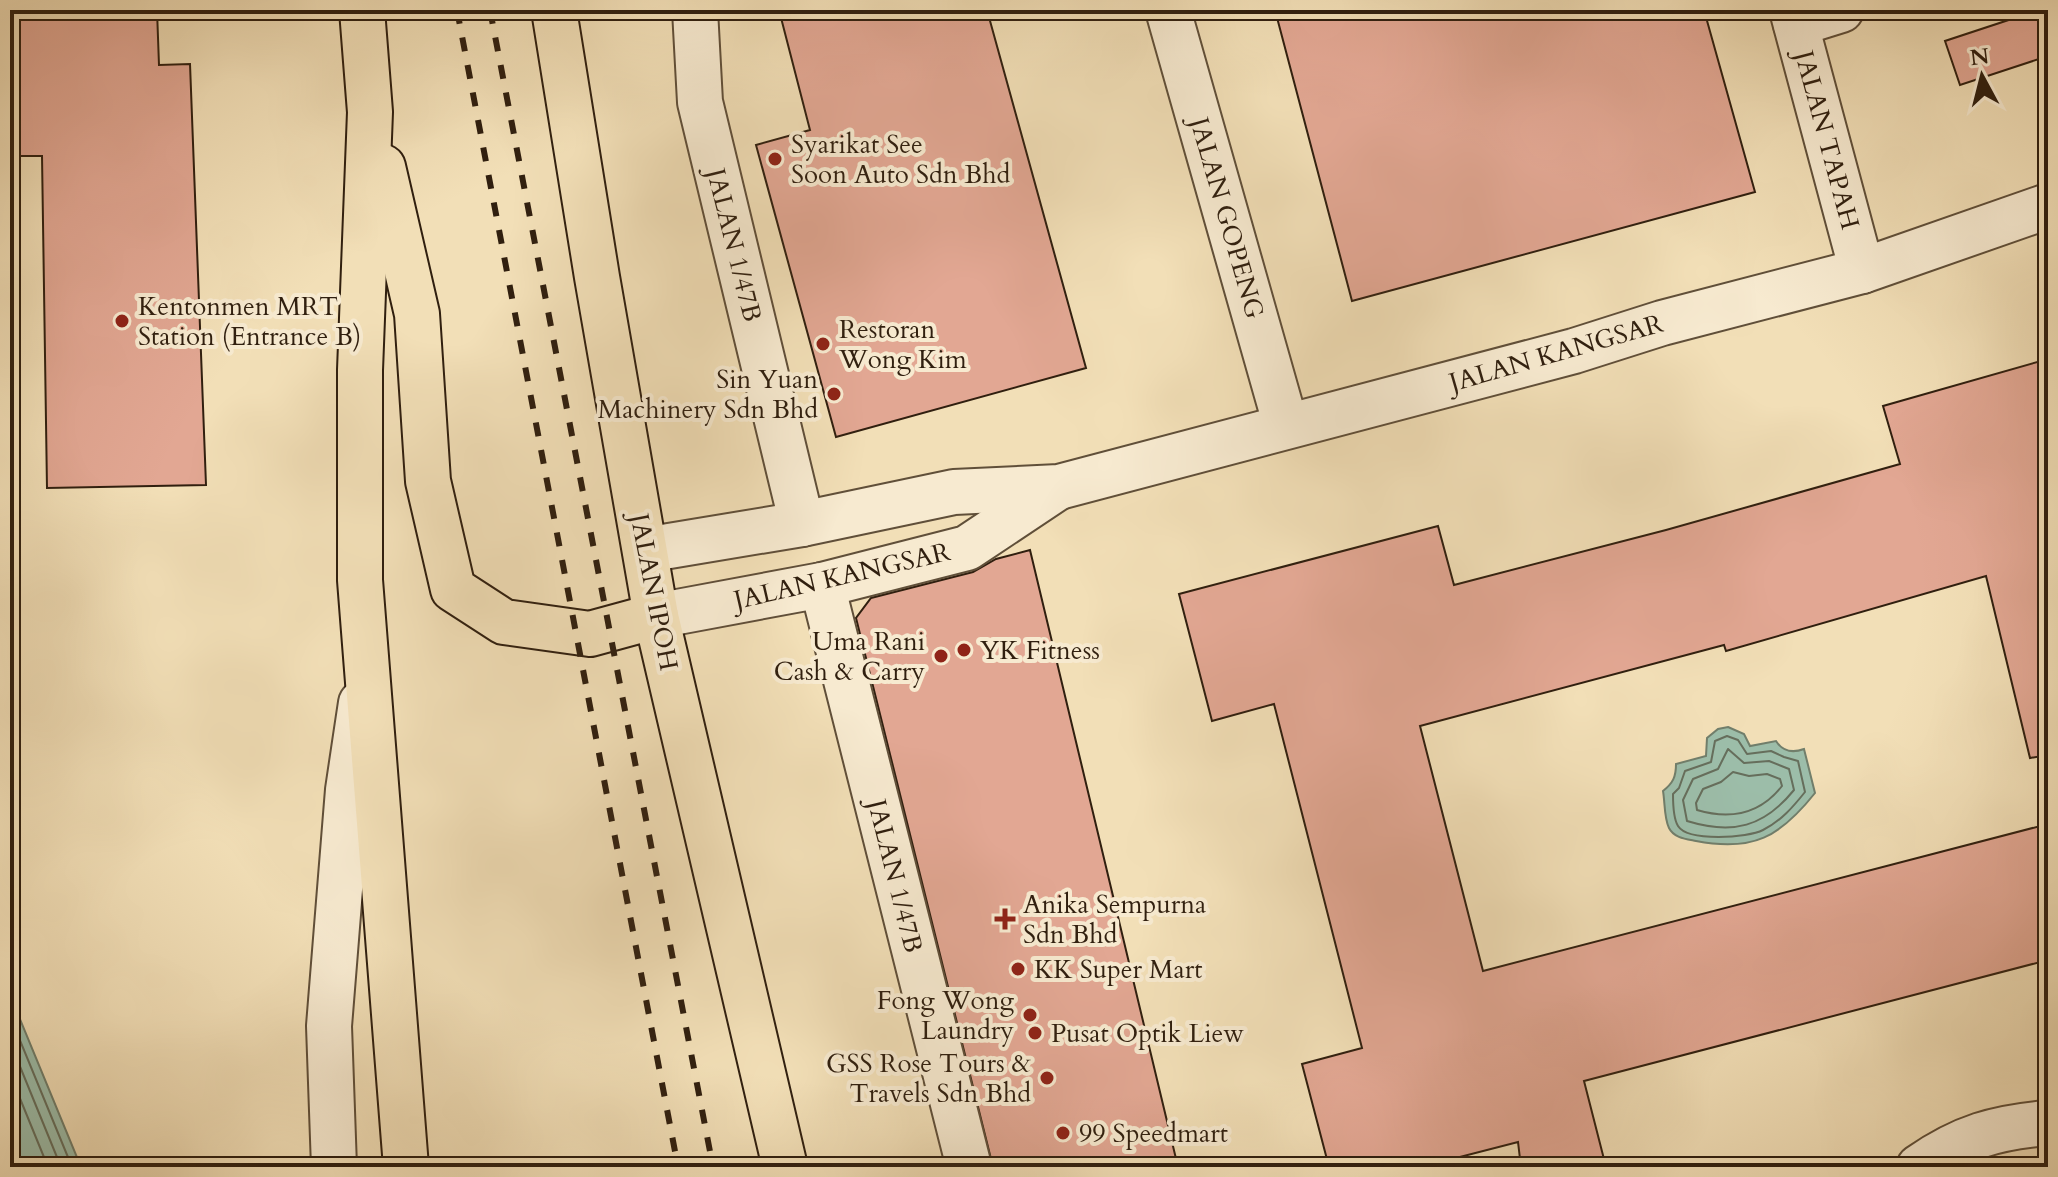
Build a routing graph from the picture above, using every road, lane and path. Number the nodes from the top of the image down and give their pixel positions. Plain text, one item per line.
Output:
1 (362, 10) edge
2 (554, 10) edge
3 (695, 10) edge
4 (1168, 10) edge
5 (1841, 10) edge
6 (1794, 17) edge
7 (370, 112) junction
8 (2048, 206) edge
9 (1862, 271) junction
10 (1286, 426) junction
11 (1059, 487) junction
12 (802, 524) junction
13 (645, 550) junction
14 (822, 585) junction
15 (656, 616) junction
16 (367, 662) junction
17 (2048, 1123) edge
18 (334, 1167) edge
19 (406, 1167) edge
20 (785, 1167) edge
21 (969, 1167) edge
22 (1919, 1167) edge

1 - 7 main road
2 - 13 main road, JALAN IPOH
3 - 12 street, JALAN 1/47B
4 - 10 street, JALAN GOPENG
5 - 6 street
6 - 9 street, JALAN TAPAH
7 - 15 main road
7 - 16 main road
8 - 9 street, JALAN KANGSAR
9 - 10 street, JALAN KANGSAR
10 - 11 street, JALAN KANGSAR
11 - 12 street, JALAN KANGSAR
11 - 14 street, JALAN KANGSAR
12 - 13 street, JALAN KANGSAR
13 - 15 main road, JALAN IPOH
14 - 15 street, JALAN KANGSAR
14 - 21 street, JALAN 1/47B
15 - 20 main road, JALAN IPOH
16 - 18 street
16 - 19 main road
17 - 22 street

